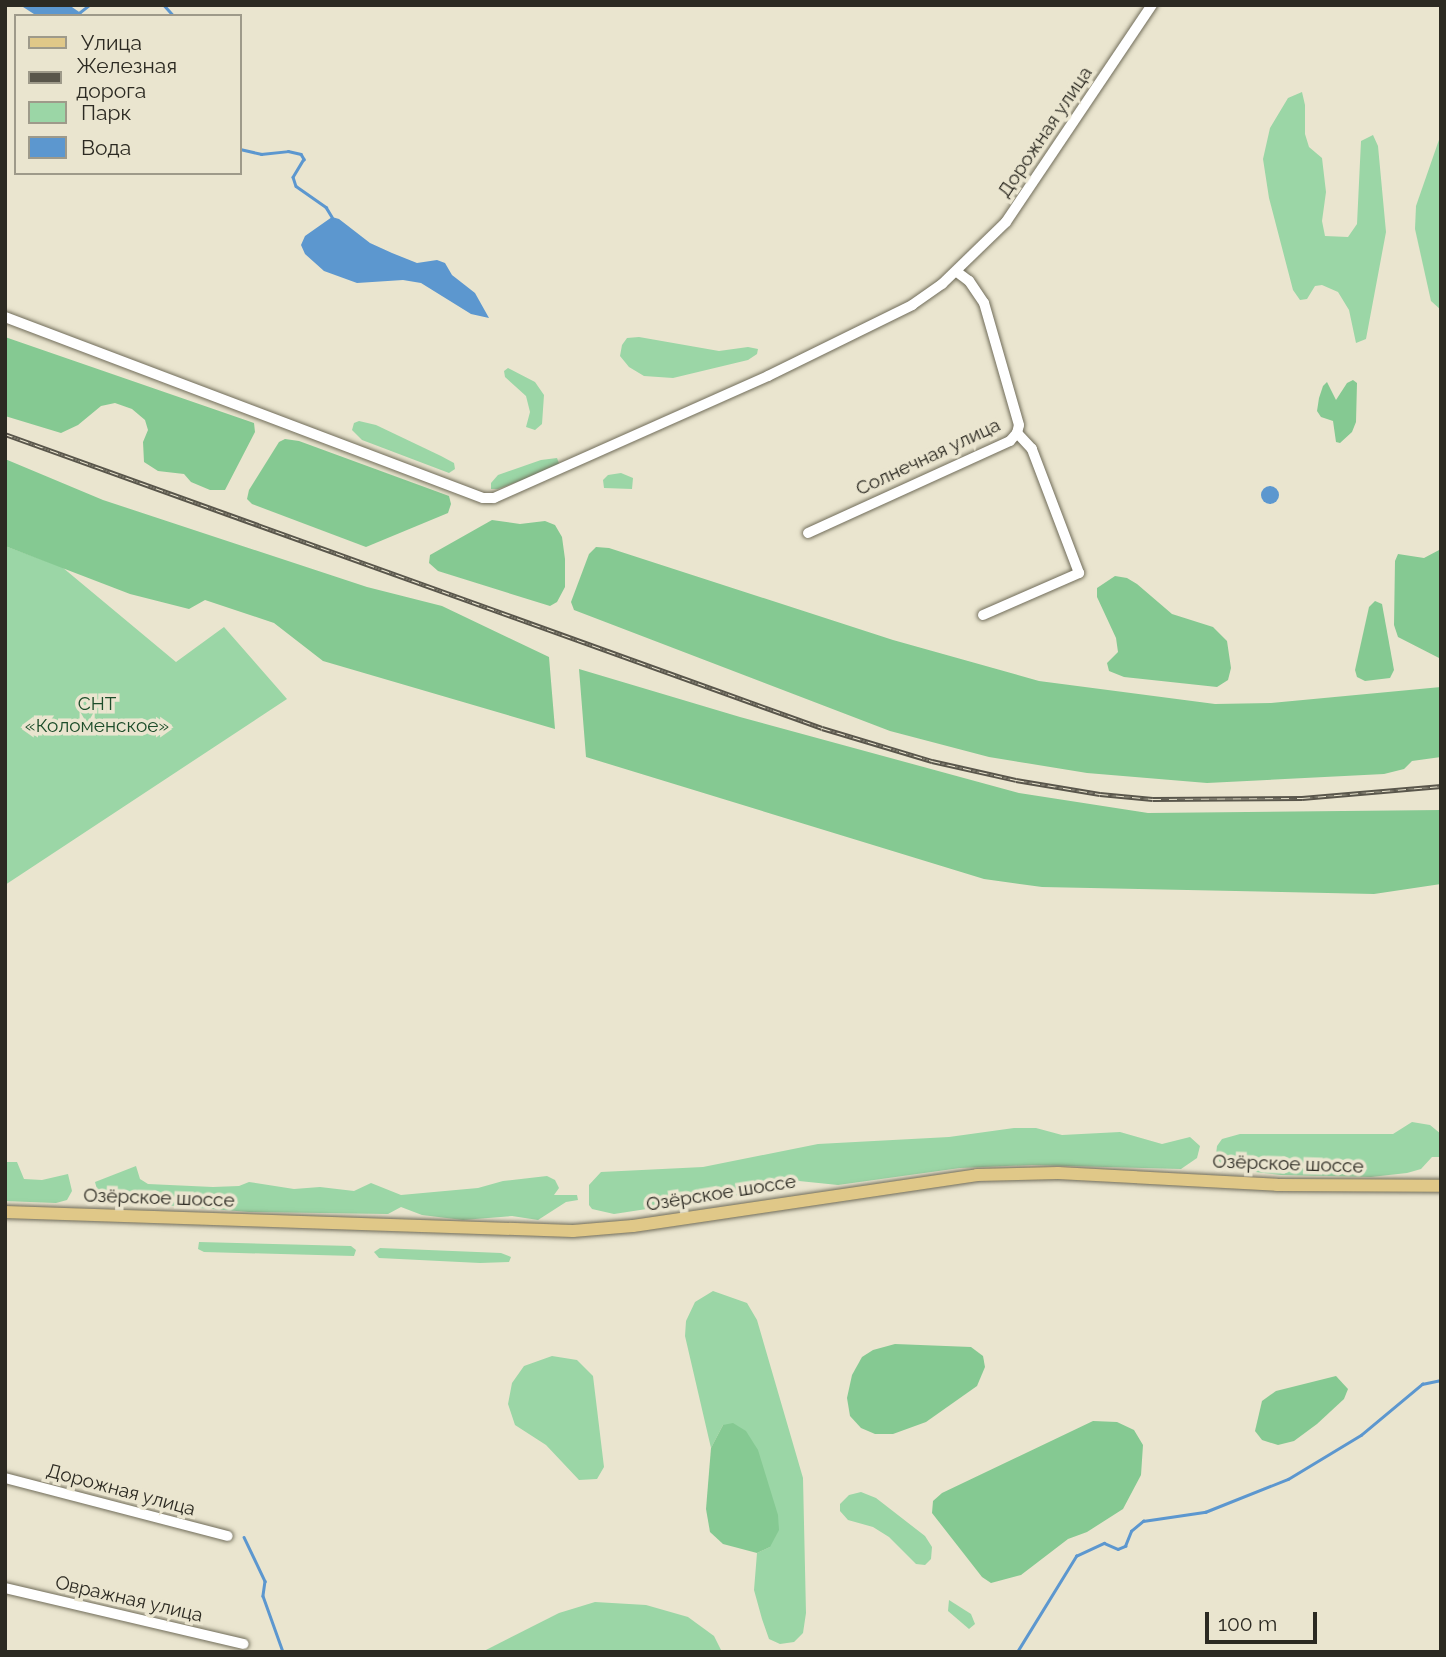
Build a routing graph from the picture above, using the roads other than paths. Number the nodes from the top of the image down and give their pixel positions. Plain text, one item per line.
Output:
1 (1152, 5) edge
2 (957, 272) junction
3 (5, 317) edge
4 (1017, 433) junction
5 (808, 533) dead end
6 (983, 615) dead end
7 (1441, 1186) edge
8 (5, 1212) edge
9 (5, 1478) edge
10 (228, 1536) dead end
11 (5, 1588) edge
12 (244, 1644) dead end

1 - 2 street, Дорожная улица
2 - 3 street, Дорожная улица
2 - 4 street, Солнечная улица
4 - 5 street, Солнечная улица
4 - 6 street
7 - 8 main road, Озёрское шоссе
9 - 10 street, Дорожная улица
11 - 12 street, Овражная улица

